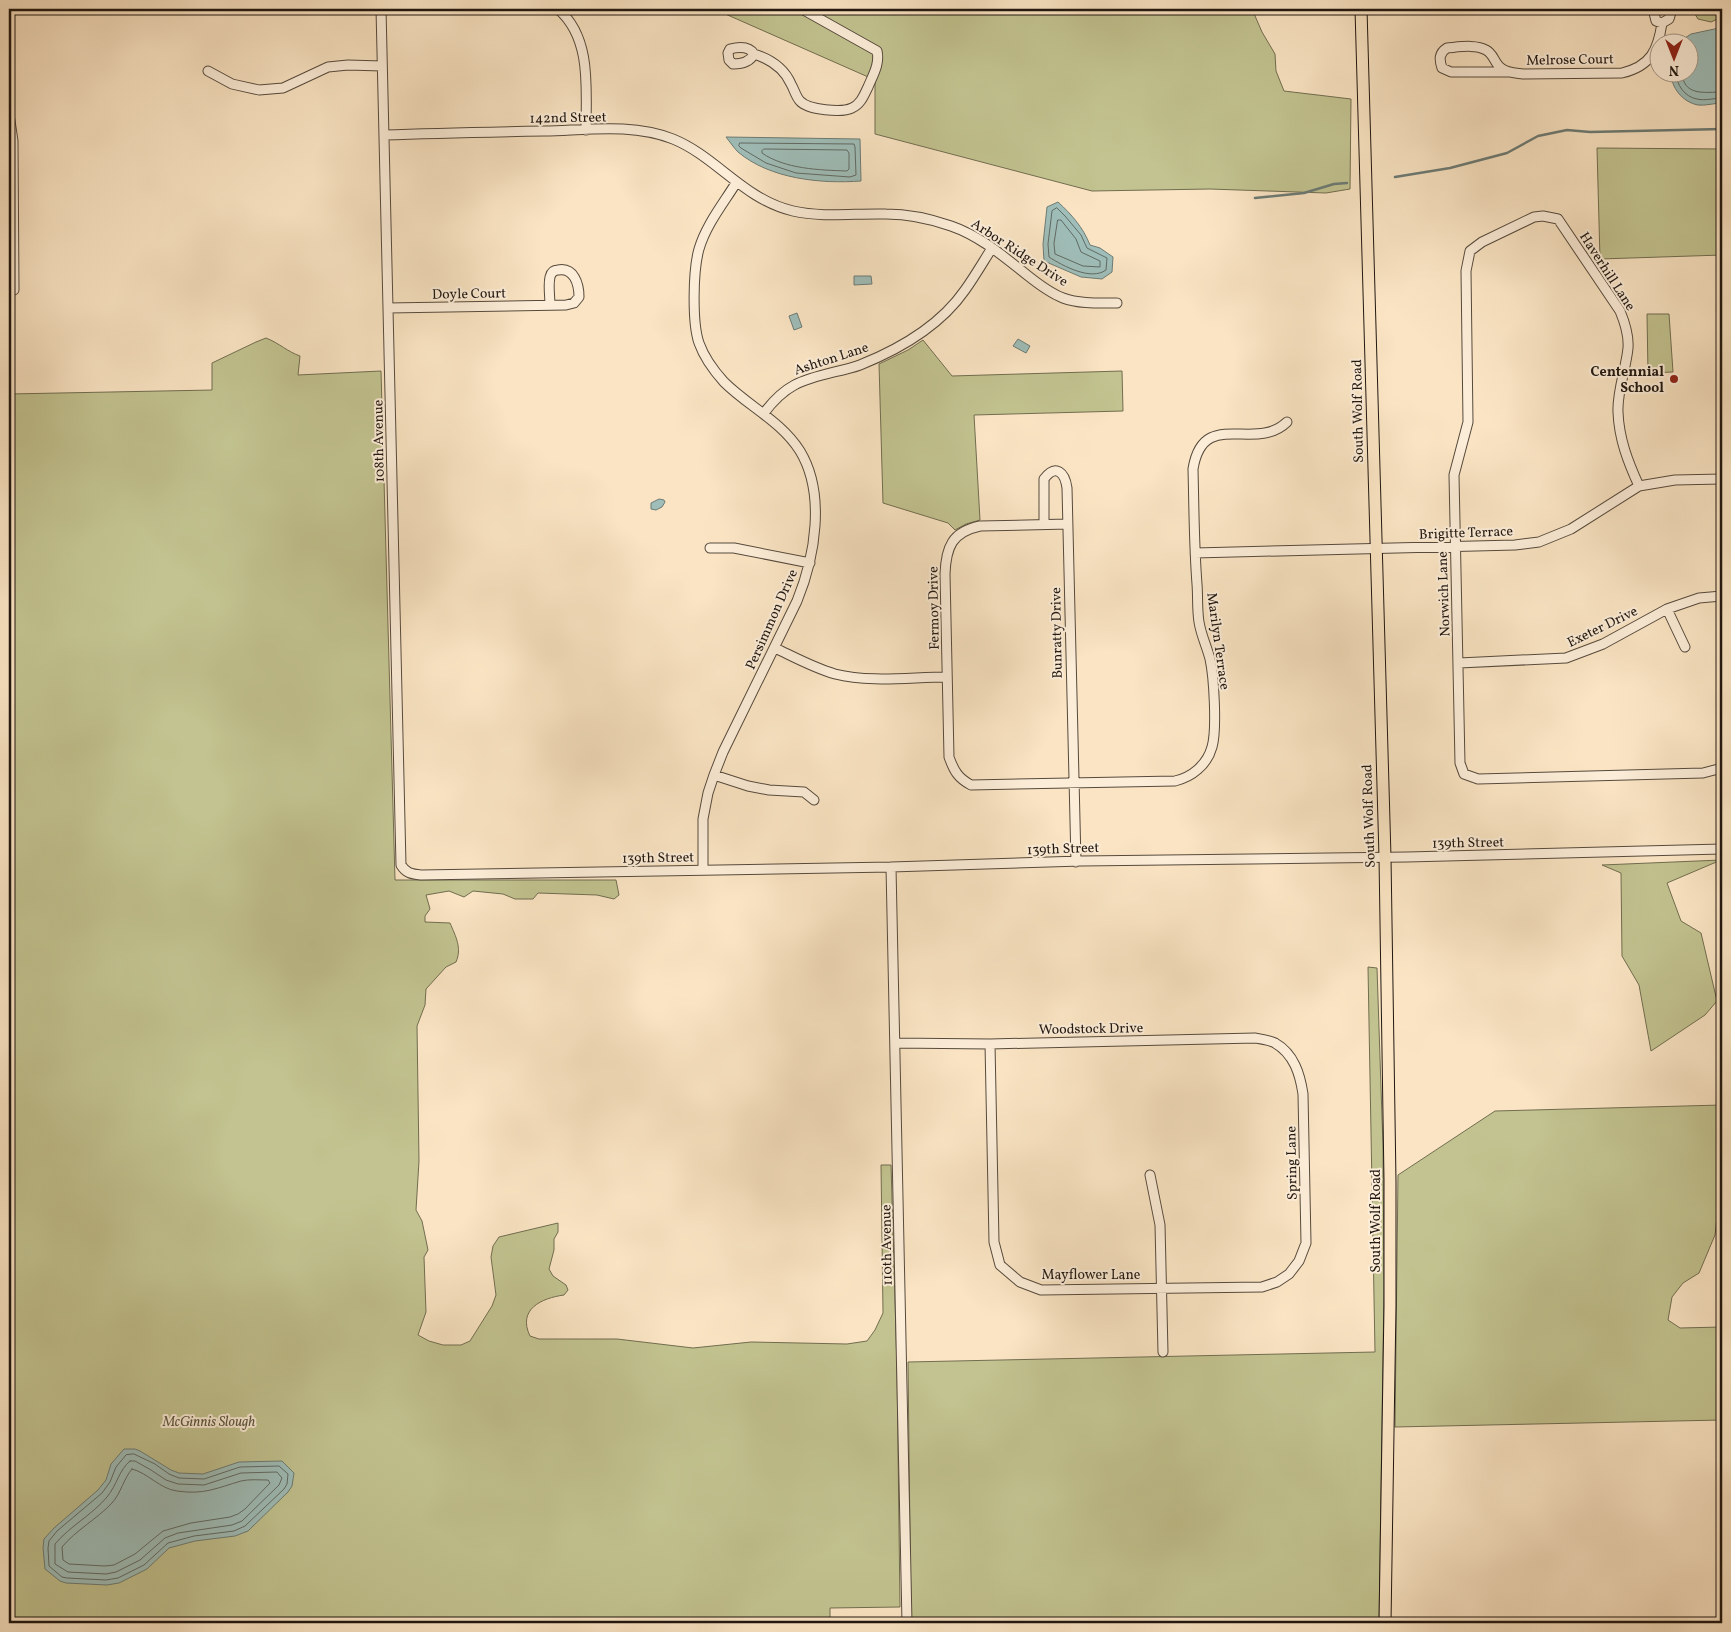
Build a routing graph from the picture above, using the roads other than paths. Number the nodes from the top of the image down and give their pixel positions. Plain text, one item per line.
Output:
1 (381, 9) edge
2 (558, 9) edge
3 (802, 9) edge
4 (1361, 9) edge
5 (1653, 9) edge
6 (1672, 9) edge
7 (1662, 23) junction
8 (754, 54) dead end
9 (382, 66) junction
10 (208, 71) dead end
11 (1509, 72) junction
12 (9, 114) edge
13 (586, 130) junction
14 (384, 135) junction
15 (736, 183) junction
16 (1558, 219) joint
17 (992, 248) junction
18 (14, 290) dead end
19 (1117, 303) dead end
20 (550, 305) junction
21 (388, 308) junction
22 (764, 413) junction
23 (1287, 422) dead end
24 (1722, 479) edge
25 (1639, 486) junction
26 (1044, 524) junction
27 (1068, 524) junction
28 (1455, 546) junction
29 (710, 548) dead end
30 (1375, 549) junction
31 (1195, 553) junction
32 (810, 562) junction
33 (1722, 596) edge
34 (1667, 608) junction
35 (1685, 647) dead end
36 (775, 648) junction
37 (1458, 663) junction
38 (948, 677) junction
39 (1722, 768) edge
40 (714, 775) junction
41 (1074, 784) junction
42 (814, 800) dead end
43 (1722, 849) edge
44 (1384, 857) junction
45 (1076, 862) junction
46 (891, 867) junction
47 (703, 870) junction
48 (405, 871) joint
49 (895, 1043) junction
50 (990, 1044) junction
51 (1285, 1051) joint
52 (1150, 1175) dead end
53 (1289, 1274) joint
54 (1162, 1288) junction
55 (1163, 1352) dead end
56 (907, 1623) edge
57 (1385, 1623) edge

1 - 9 street, 108th Avenue
2 - 13 street
3 - 8 street
4 - 30 main road, South Wolf Road
5 - 7 street
6 - 7 street
7 - 11 street, Melrose Court
9 - 10 street
9 - 14 street, 108th Avenue
11 - 11 street, Melrose Court
12 - 18 street
13 - 14 street, 142nd Street
13 - 15 street, 142nd Street
14 - 21 street, 108th Avenue
15 - 17 street, Arbor Ridge Drive
15 - 22 street, Persimmon Drive
16 - 25 street, Haverhill Lane
16 - 28 street, Norwich Lane
17 - 19 street, Arbor Ridge Drive
17 - 22 street, Ashton Lane
20 - 20 street, Doyle Court
20 - 21 street, Doyle Court
21 - 48 street, 108th Avenue
22 - 32 street, Persimmon Drive
23 - 31 street, Marilyn Terrace
24 - 25 street, Brigitte Terrace
25 - 28 street, Brigitte Terrace
26 - 27 street, Fermoy Drive
26 - 27 street, Bunratty Drive
26 - 38 street, Fermoy Drive
27 - 41 street, Bunratty Drive
28 - 30 street, Brigitte Terrace
28 - 37 street, Norwich Lane
29 - 32 street
30 - 31 street, Brigitte Terrace
30 - 44 main road, South Wolf Road
31 - 41 street, Marilyn Terrace
32 - 36 street, Persimmon Drive
33 - 34 street, Exeter Drive
34 - 35 street
34 - 37 street, Exeter Drive
36 - 38 street
36 - 40 street, Persimmon Drive
37 - 39 street, Norwich Lane
38 - 41 street, Fermoy Drive
40 - 42 street
40 - 47 street, Persimmon Drive
41 - 45 street, Bunratty Drive
43 - 44 street, 139th Street
44 - 45 street, 139th Street
44 - 57 main road, South Wolf Road
45 - 46 street, 139th Street
46 - 47 street, 139th Street
46 - 49 street, 110th Avenue
47 - 48 street, 139th Street
49 - 50 street, Woodstock Drive
49 - 56 street, 110th Avenue
50 - 51 street, Woodstock Drive
50 - 54 street, Mayflower Lane
51 - 53 street, Spring Lane
52 - 54 street
53 - 54 street, Mayflower Lane
54 - 55 street

